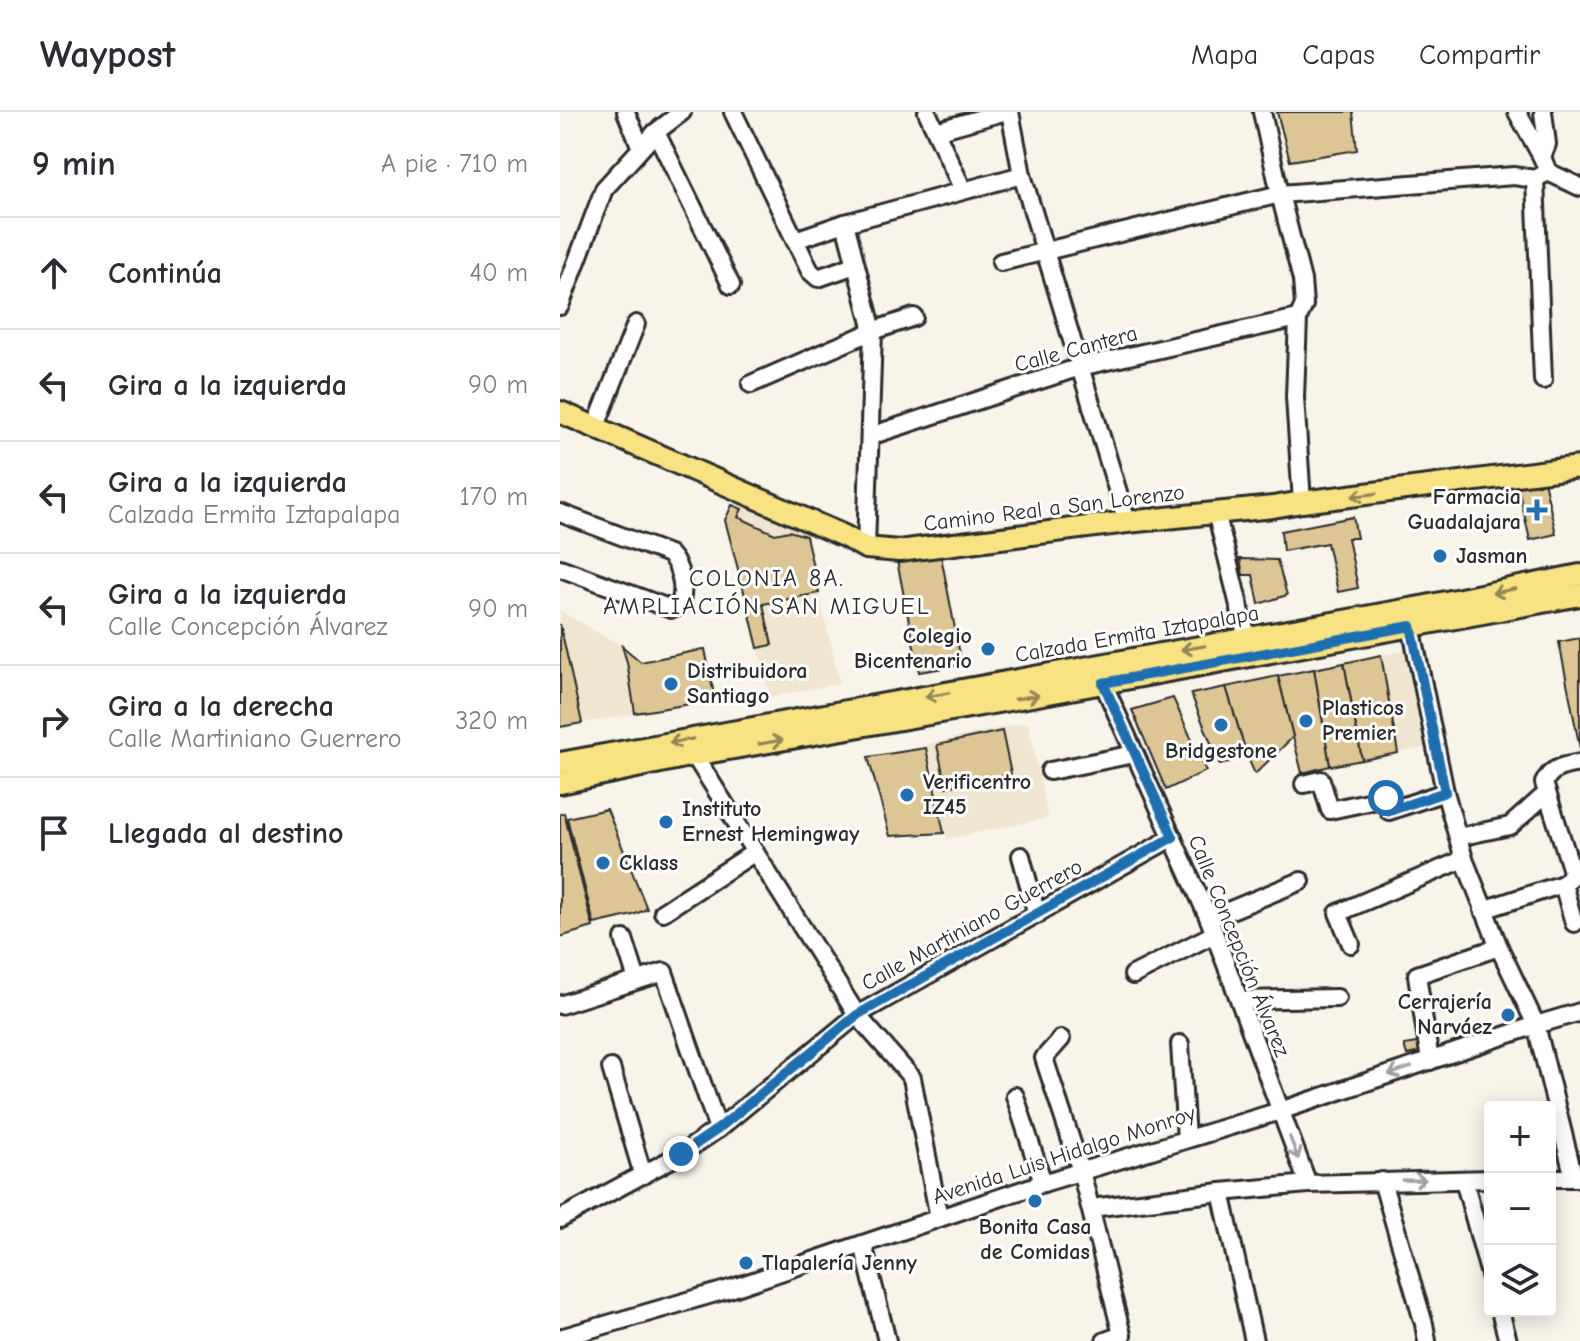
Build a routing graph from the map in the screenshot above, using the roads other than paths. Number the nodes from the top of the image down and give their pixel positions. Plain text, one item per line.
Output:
1 (626, 112) edge
2 (682, 112) edge
3 (733, 112) edge
4 (927, 112) edge
5 (1003, 112) edge
6 (1010, 112) edge
7 (1262, 112) edge
8 (1517, 112) edge
9 (1543, 112) edge
10 (936, 131) junction
11 (656, 132) junction
12 (641, 148) junction
13 (1541, 169) junction
14 (1022, 175) junction
15 (1580, 187) edge
16 (963, 190) junction
17 (1280, 194) junction
18 (845, 223) junction
19 (795, 240) junction
20 (1045, 252) junction
21 (1001, 262) dead end
22 (855, 265) junction
23 (731, 285) dead end
24 (560, 306) edge
25 (914, 317) dead end
26 (1298, 318) junction
27 (636, 324) dead end
28 (873, 331) junction
29 (1080, 367) junction
30 (1543, 380) dead end
31 (751, 384) dead end
32 (560, 412) edge
33 (596, 426) junction
34 (870, 436) junction
35 (1580, 467) edge
36 (1302, 502) junction
37 (1216, 512) junction
38 (560, 513) edge
39 (1127, 522) junction
40 (866, 548) junction
41 (560, 568) edge
42 (1580, 575) edge
43 (1580, 595) edge
44 (1411, 626) junction
45 (1247, 638) junction
46 (1103, 683) junction
47 (1134, 754) junction
48 (694, 755) junction
49 (560, 763) edge
50 (1580, 763) edge
51 (1050, 771) dead end
52 (560, 783) edge
53 (1304, 784) dead end
54 (1445, 792) junction
55 (1547, 793) junction
56 (1173, 837) junction
57 (1458, 837) junction
58 (755, 852) junction
59 (1021, 856) dead end
60 (1464, 859) junction
61 (1301, 881) dead end
62 (1563, 884) junction
63 (1483, 910) junction
64 (663, 912) dead end
65 (1037, 915) junction
66 (1574, 923) dead end
67 (1212, 926) junction
68 (624, 939) dead end
69 (1351, 944) dead end
70 (1499, 947) junction
71 (1133, 975) dead end
72 (637, 980) junction
73 (1337, 998) dead end
74 (1240, 1000) junction
75 (560, 1005) edge
76 (1580, 1012) edge
77 (857, 1015) junction
78 (1536, 1025) junction
79 (1061, 1039) dead end
80 (1180, 1044) dead end
81 (1430, 1061) junction
82 (611, 1068) dead end
83 (1015, 1096) dead end
84 (1280, 1111) junction
85 (718, 1129) junction
86 (1186, 1139) junction
87 (1081, 1171) junction
88 (643, 1175) junction
89 (1556, 1178) edge
90 (1577, 1178) edge
91 (1484, 1179) edge
92 (1464, 1180) junction
93 (1382, 1181) junction
94 (1043, 1183) junction
95 (1308, 1184) junction
96 (1221, 1192) junction
97 (1091, 1208) junction
98 (939, 1218) junction
99 (560, 1219) edge
100 (863, 1244) junction
101 (1484, 1253) edge
102 (1502, 1317) edge
103 (599, 1334) edge
104 (560, 1338) edge
105 (887, 1341) edge
106 (1105, 1341) edge
107 (1254, 1341) edge
108 (1427, 1341) edge
109 (1508, 1341) edge

1 - 12 street
2 - 11 street
3 - 19 street
4 - 10 street
5 - 10 street
6 - 14 street
7 - 17 street
8 - 13 street
9 - 13 street
10 - 16 street
11 - 12 street
11 - 23 street
12 - 24 street
13 - 15 street
13 - 17 street
13 - 30 street
14 - 16 street
14 - 20 street
16 - 18 street
17 - 20 street
17 - 26 street
18 - 19 street
18 - 22 street
19 - 22 street
20 - 21 street
20 - 29 street
22 - 28 street
25 - 28 street
26 - 29 street, Calle Cantera
26 - 36 street
27 - 33 street
28 - 31 street
28 - 34 street
29 - 34 street, Calle Cantera
29 - 39 street
32 - 33 main road, Camino Real a San Lorenzo
33 - 40 main road, Camino Real a San Lorenzo
34 - 40 street
35 -> 36 main road, Camino Real a San Lorenzo
36 - 37 main road, Camino Real a San Lorenzo
37 - 39 main road, Camino Real a San Lorenzo
37 - 45 street
38 - 41 street
39 - 40 main road, Camino Real a San Lorenzo
42 -> 45 main road, Calzada Ermita Iztapalapa
43 - 44 main road, Calzada Ermita Iztapalapa
44 - 46 main road, Calzada Ermita Iztapalapa
44 - 54 street
45 -> 49 main road, Calzada Ermita Iztapalapa
46 - 47 street, Calle Concepción Álvarez
48 -> 46 main road, Calzada Ermita Iztapalapa
47 - 51 street
47 - 56 street, Calle Concepción Álvarez
48 - 52 main road, Calzada Ermita Iztapalapa
48 - 58 street
50 - 55 street
53 - 54 street
54 - 57 street
55 - 57 street
55 - 62 street
56 - 65 street, Calle Martiniano Guerrero
56 - 67 street, Calle Concepción Álvarez
57 - 60 street
58 - 64 street
58 - 77 street
59 - 65 street
60 - 63 street
60 - 69 street
61 - 67 street
62 - 63 street
62 - 66 street
63 - 70 street
65 - 77 street, Calle Martiniano Guerrero
67 - 71 street
67 - 74 street, Calle Concepción Álvarez
68 - 72 street
70 - 78 street
70 - 81 street
72 - 75 street
72 - 85 street
73 - 74 street
74 - 84 street, Calle Concepción Álvarez
76 - 78 street, Avenida Luis Hidalgo Monroy
77 - 85 street, Calle Martiniano Guerrero
77 - 98 street
78 - 81 street, Avenida Luis Hidalgo Monroy
78 - 90 street
79 - 87 street
80 - 86 street
81 -> 84 street, Avenida Luis Hidalgo Monroy
82 - 88 street
83 - 94 street
84 - 86 street, Avenida Luis Hidalgo Monroy
84 -> 95 street, Calle Concepción Álvarez
85 - 88 street, Calle Martiniano Guerrero
86 - 87 street, Avenida Luis Hidalgo Monroy
87 - 94 street, Avenida Luis Hidalgo Monroy
87 - 97 street
88 - 99 street, Calle Martiniano Guerrero
89 - 90 street
91 - 92 street
93 -> 92 street
92 - 101 street
93 - 95 street
93 - 108 street
94 - 98 street, Avenida Luis Hidalgo Monroy
95 - 96 street
96 - 97 street
96 - 107 street
97 - 106 street
98 - 100 street, Avenida Luis Hidalgo Monroy
100 - 103 street, Avenida Luis Hidalgo Monroy
100 - 105 street
102 - 109 street
103 - 104 street, Avenida Luis Hidalgo Monroy

